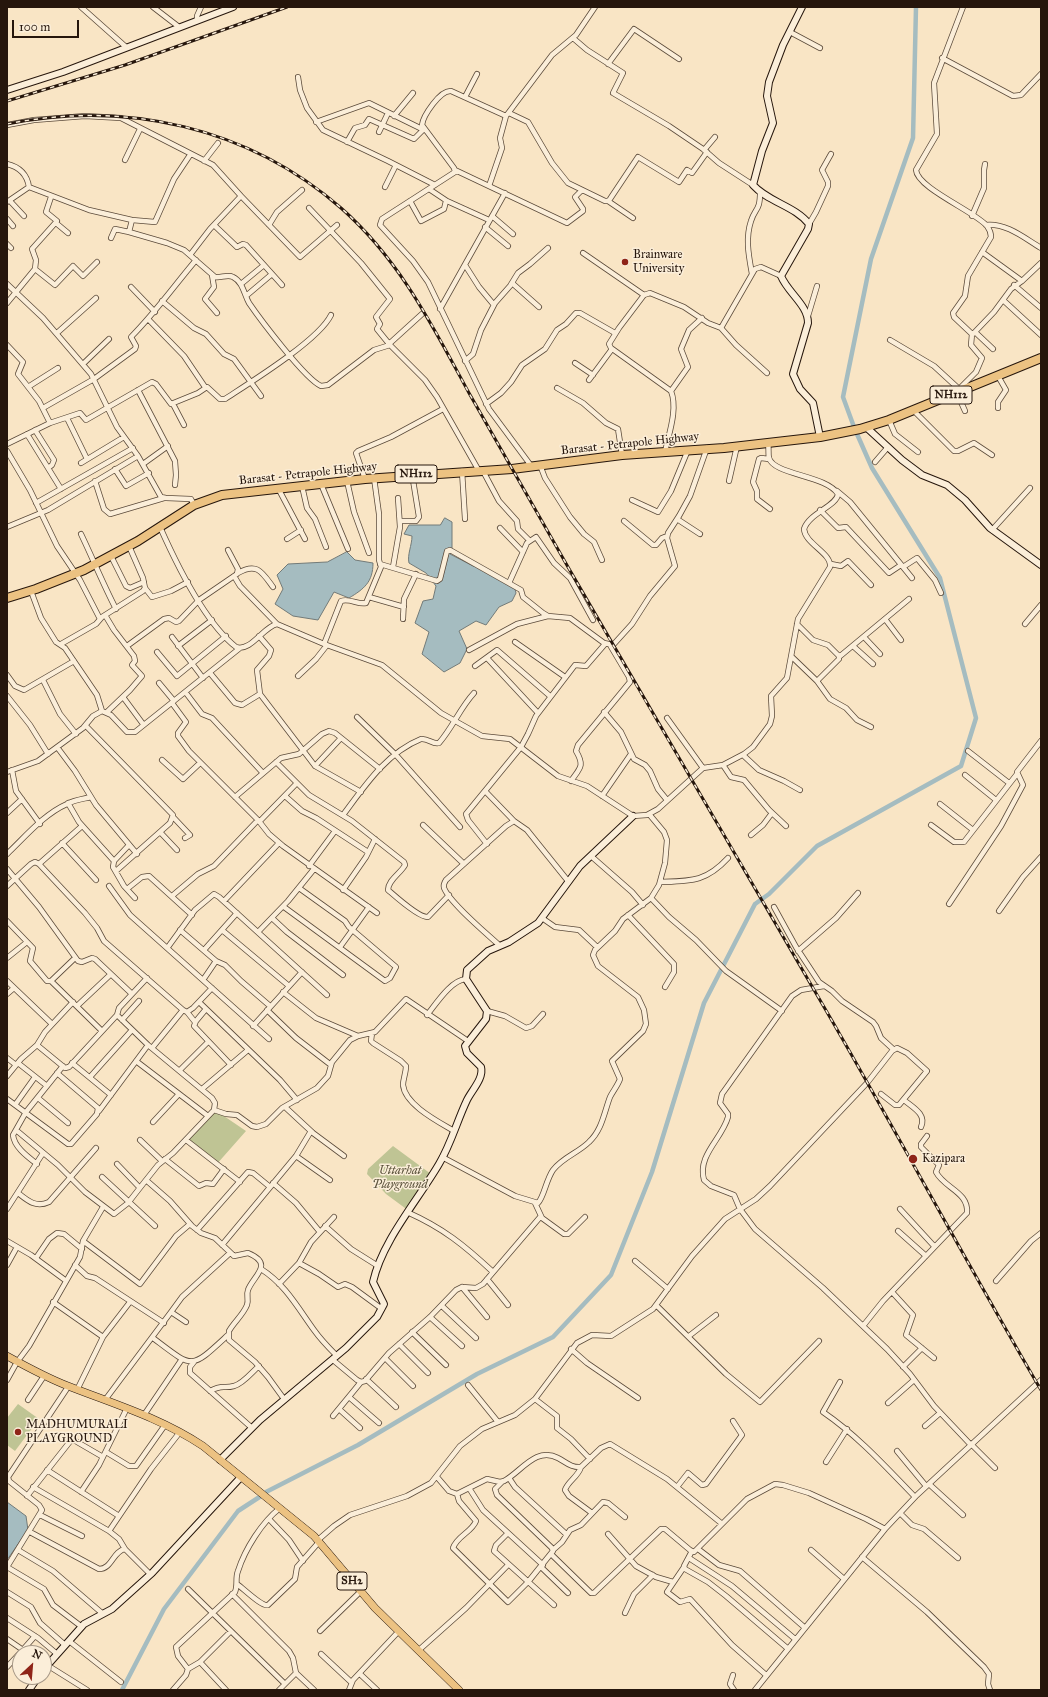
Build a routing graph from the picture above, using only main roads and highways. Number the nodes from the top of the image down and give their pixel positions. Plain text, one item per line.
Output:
1 (1041, 358) edge
2 (7, 598) edge
3 (7, 1356) edge
4 (459, 1690) edge

1 - 2 highway, Barasat - Petrapole Highway / NH112
3 - 4 main road, SH2

